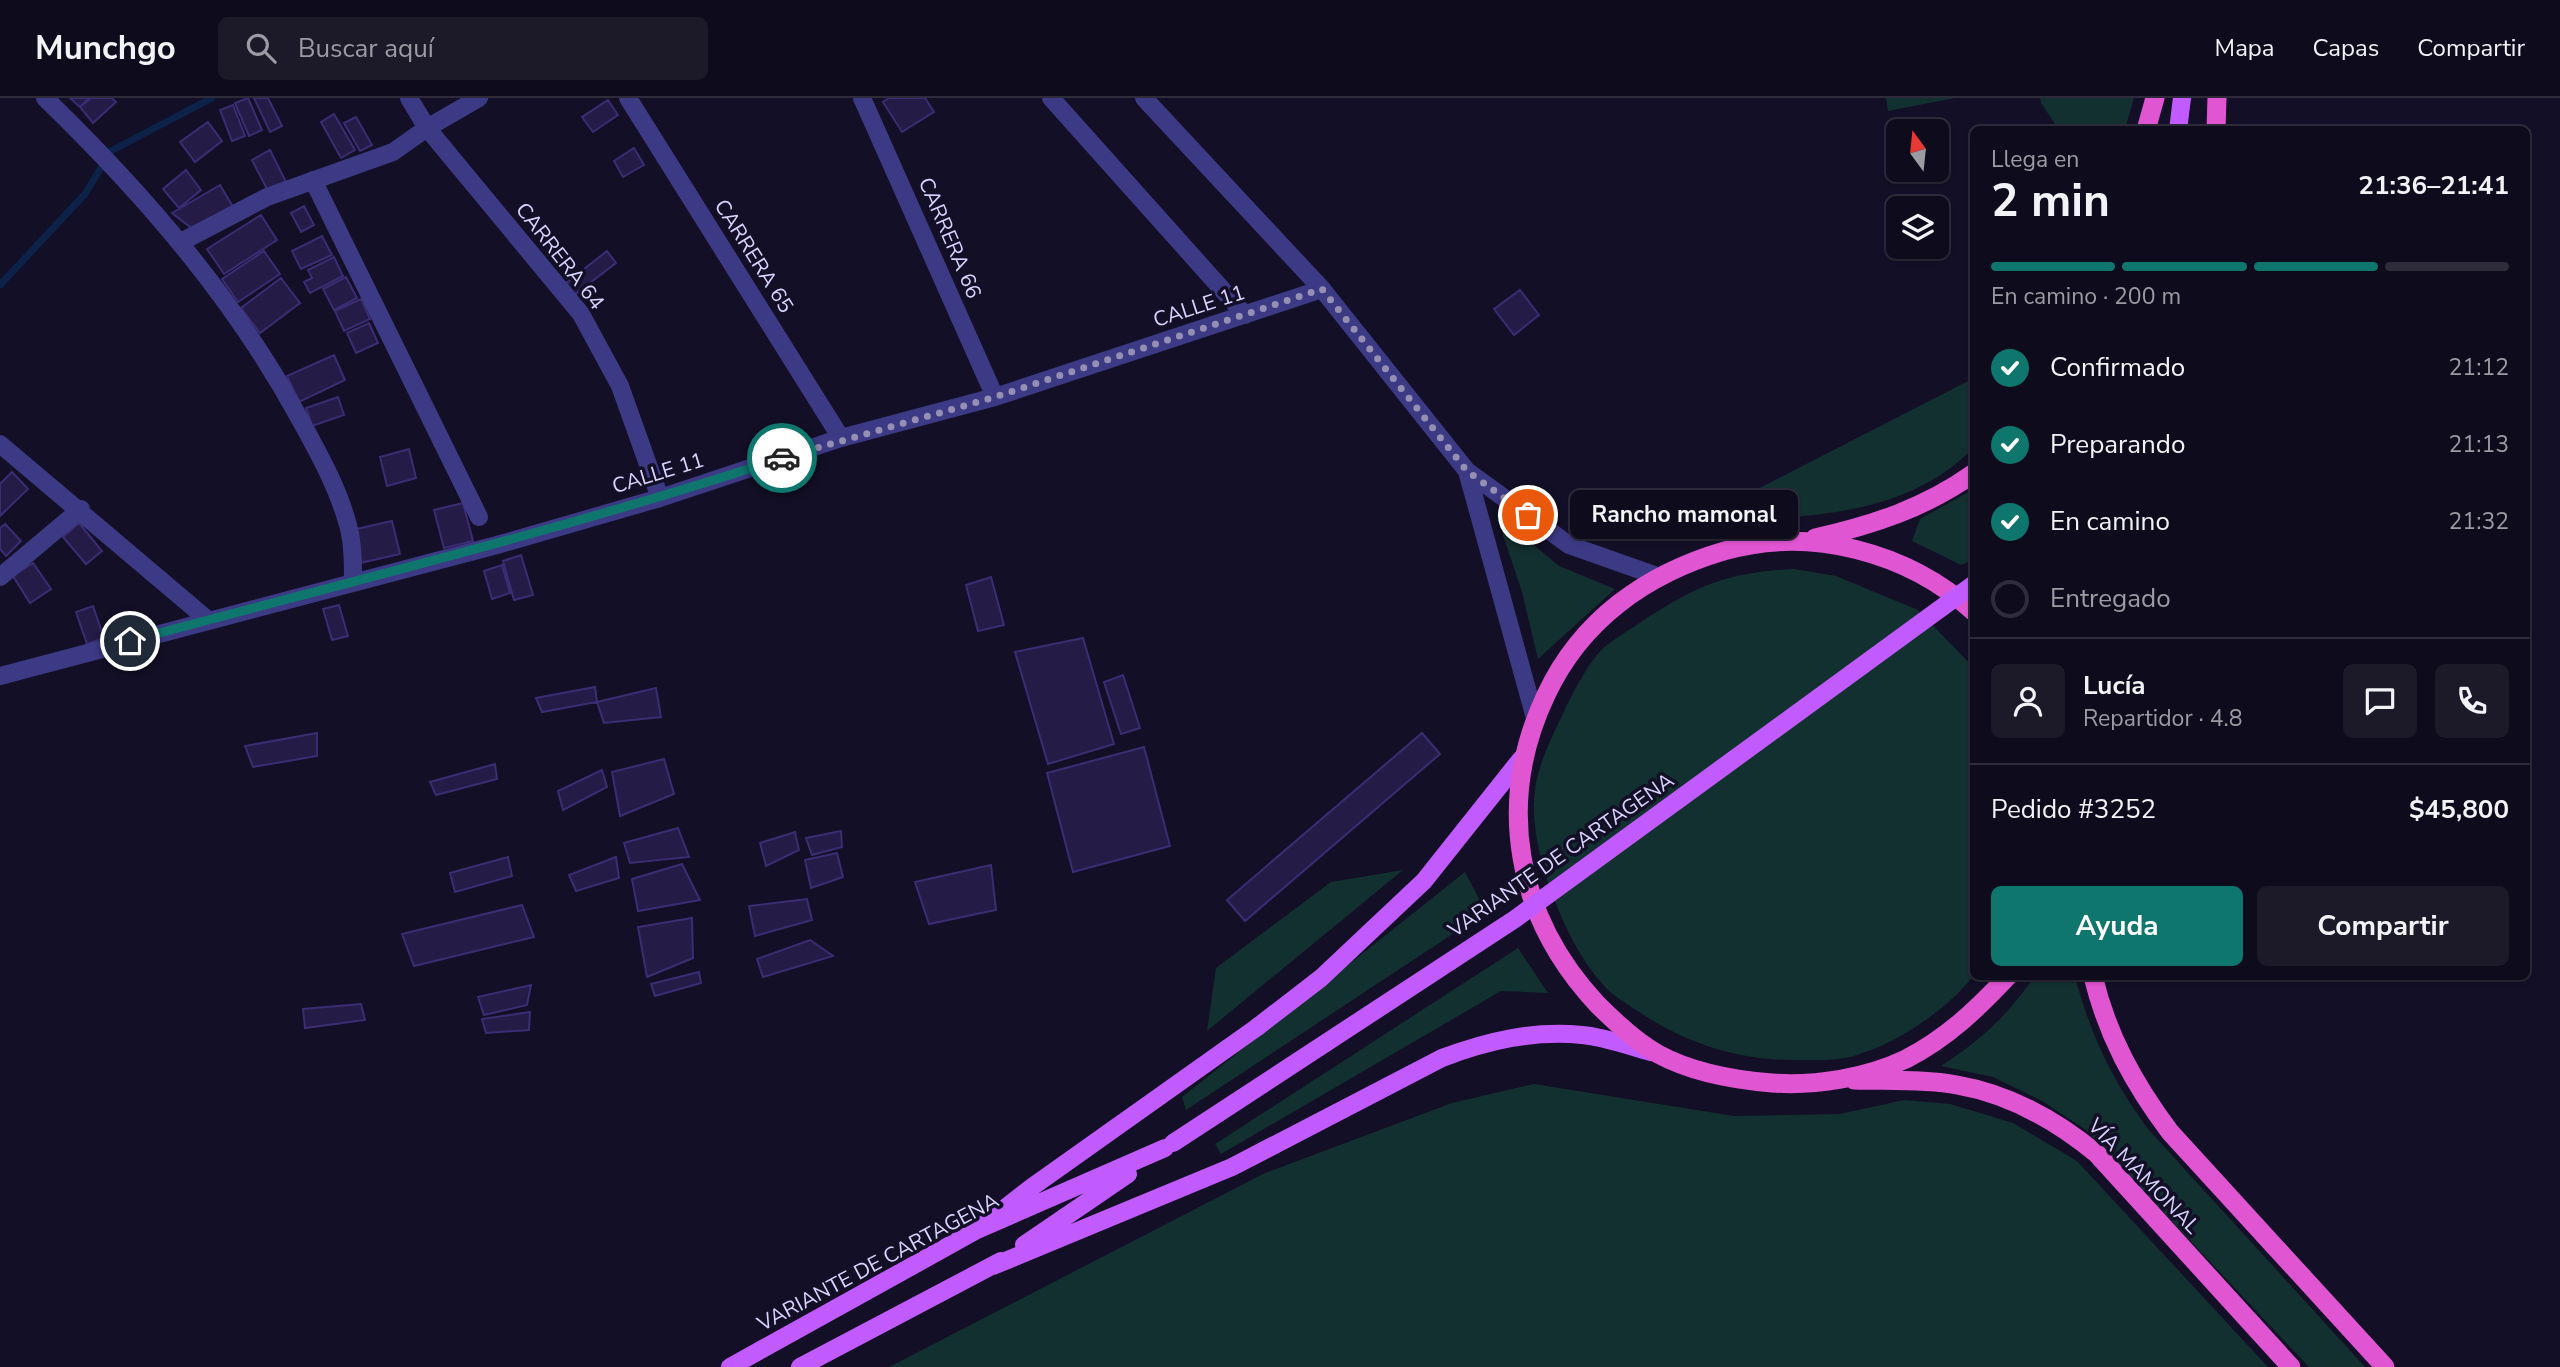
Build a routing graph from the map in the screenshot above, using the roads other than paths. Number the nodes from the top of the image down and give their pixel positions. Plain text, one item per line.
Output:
1 (45, 98) edge
2 (409, 98) edge
3 (479, 98) edge
4 (628, 98) edge
5 (862, 98) edge
6 (1051, 98) edge
7 (1144, 98) edge
8 (2155, 98) edge
9 (2182, 98) edge
10 (2217, 98) edge
11 (2147, 126) edge
12 (2178, 126) edge
13 (2216, 126) edge
14 (427, 128) junction
15 (313, 180) junction
16 (181, 242) junction
17 (1322, 289) junction
18 (1245, 315) junction
19 (995, 397) junction
20 (841, 438) junction
21 (0, 444) edge
22 (1467, 471) junction
23 (1970, 476) edge
24 (660, 498) junction
25 (81, 509) junction
26 (479, 517) dead end
27 (1803, 541) junction
28 (1657, 576) junction
29 (0, 577) edge
30 (354, 583) junction
31 (1970, 587) edge
32 (1970, 608) edge
33 (208, 620) junction
34 (0, 676) edge
35 (1535, 718) junction
36 (1521, 759) junction
37 (2004, 980) edge
38 (2094, 980) edge
39 (1657, 1054) junction
40 (1839, 1080) junction
41 (1169, 1146) junction
42 (978, 1230) junction
43 (993, 1266) junction
44 (730, 1367) edge
45 (800, 1367) edge
46 (2291, 1367) edge
47 (2385, 1367) edge

1 - 16 street
2 - 14 street, CARRERA 64
3 - 14 street
4 - 20 street, CARRERA 65
5 - 19 street, CARRERA 66
6 - 18 street
7 - 17 street
8 - 11 highway
9 - 12 main road
10 - 13 highway
14 - 15 street
14 - 24 street, CARRERA 64
15 - 16 street
15 - 26 street
16 - 30 street
17 - 18 street, CALLE 11
17 - 22 street
18 - 19 street, CALLE 11
19 - 20 street, CALLE 11
20 - 24 street, CALLE 11
21 - 25 street
22 - 28 street
22 - 35 street
23 - 27 highway
24 - 30 street, CALLE 11
25 - 29 street
25 - 33 street
27 - 28 highway
27 - 32 highway
28 - 35 highway
30 - 33 street, CALLE 11
31 - 41 main road, VARIANTE DE CARTAGENA, bridge
33 - 34 street, CALLE 11
35 - 36 highway
36 - 39 highway
36 - 42 main road
37 - 40 highway
38 - 47 highway
39 - 40 highway
39 - 43 main road
40 - 46 highway, VÍA MAMONAL
41 - 42 main road, VARIANTE DE CARTAGENA
41 - 43 main road, VARIANTE DE CARTAGENA
42 - 44 main road, VARIANTE DE CARTAGENA
43 - 45 main road, VARIANTE DE CARTAGENA

